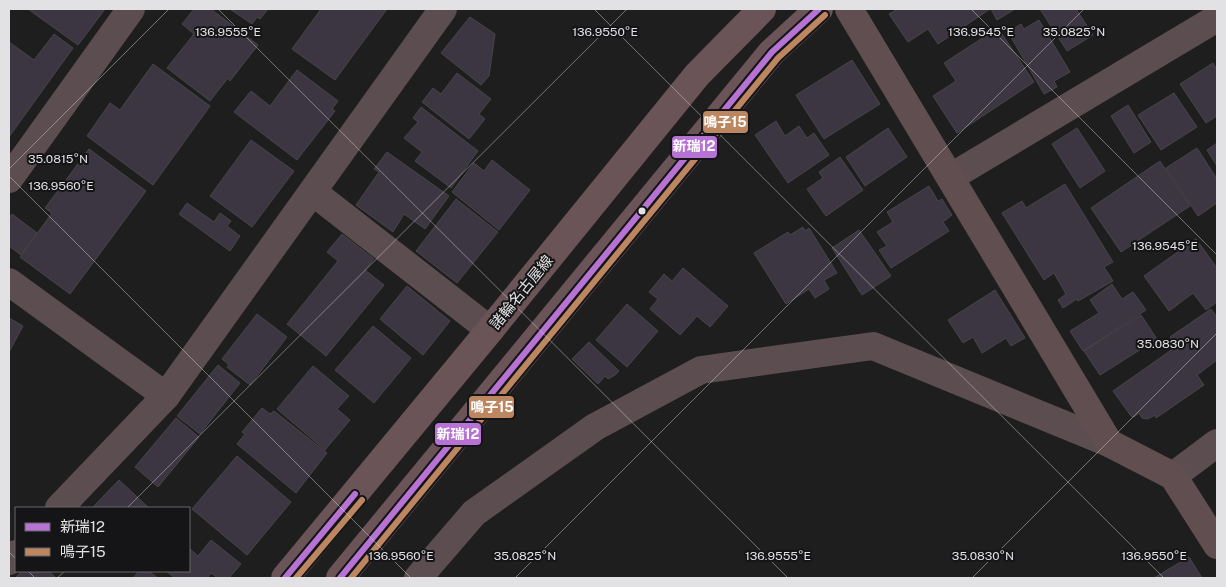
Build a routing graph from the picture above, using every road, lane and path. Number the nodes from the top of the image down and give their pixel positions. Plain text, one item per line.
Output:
1 (131, 9) edge
2 (443, 9) edge
3 (762, 9) edge
4 (819, 9) edge
5 (849, 9) edge
6 (1216, 21) edge
7 (951, 177) junction
8 (9, 179) edge
9 (312, 192) junction
10 (9, 282) edge
11 (490, 330) junction
12 (166, 396) junction
13 (1108, 443) junction
14 (1217, 443) edge
15 (1172, 476) junction
16 (60, 507) edge
17 (1217, 545) edge
18 (285, 578) edge
19 (340, 578) edge
20 (418, 578) edge

1 - 8 street
2 - 9 street
3 - 11 main road, 諸輪名古屋線
4 - 19 main road
5 - 7 street
6 - 7 street
7 - 13 street
9 - 11 street
9 - 12 street
10 - 12 street
11 - 18 main road, 諸輪名古屋線
12 - 16 street
13 - 15 street
13 - 20 street
14 - 15 street
15 - 17 street

